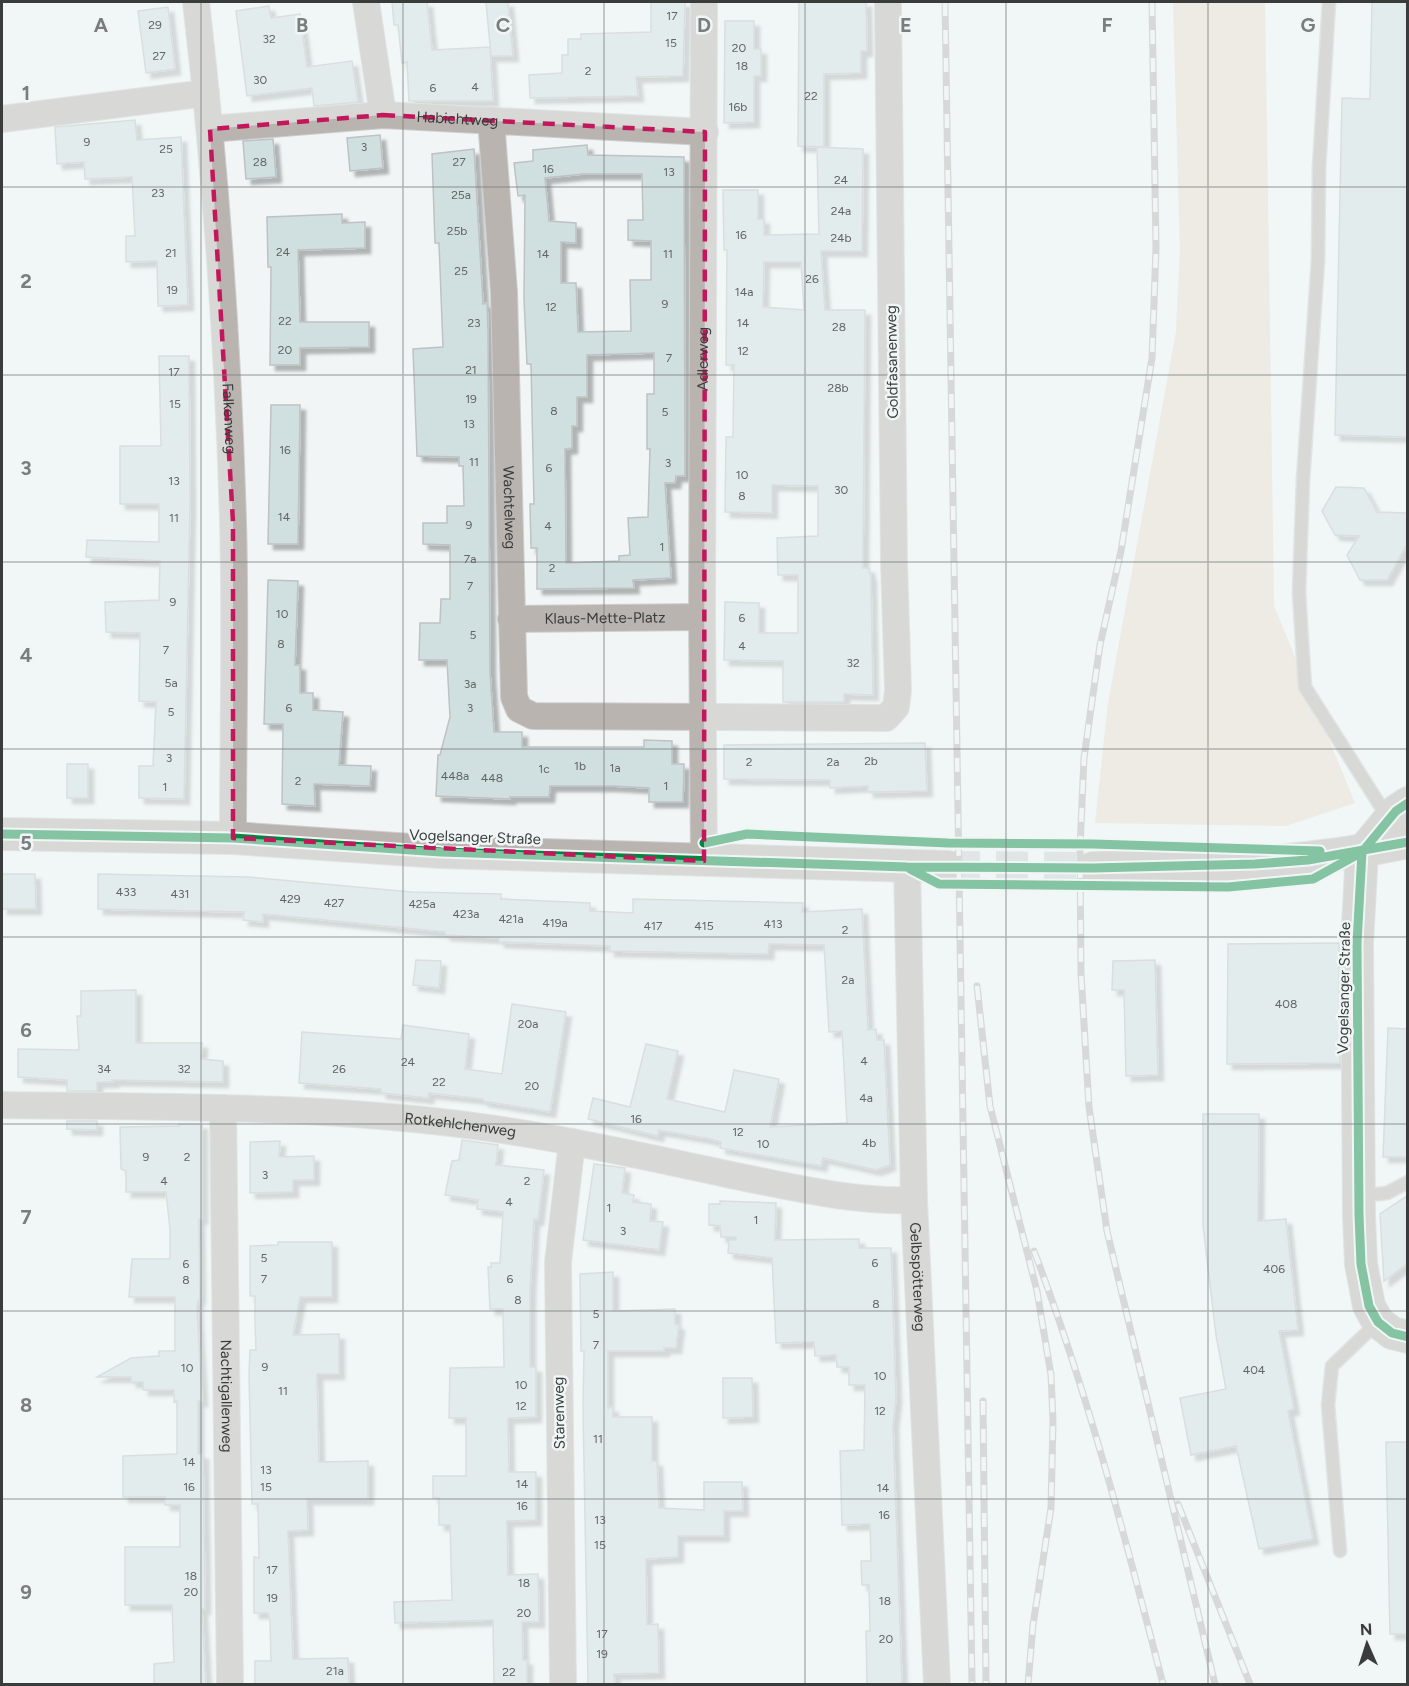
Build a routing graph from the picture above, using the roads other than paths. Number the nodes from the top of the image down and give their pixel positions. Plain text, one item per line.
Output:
1 (196, 2) edge
2 (366, 2) edge
3 (704, 2) edge
4 (888, 2) edge
5 (1329, 2) edge
6 (206, 93) junction
7 (383, 115) junction
8 (2, 118) edge
9 (491, 120) junction
10 (210, 129) junction
11 (705, 132) junction
12 (702, 617) junction
13 (511, 619) junction
14 (702, 715) junction
15 (1401, 821) edge
16 (2, 834) edge
17 (233, 838) junction
18 (1362, 852) junction
19 (704, 861) junction
20 (906, 867) junction
21 (948, 867) tunnel mouth
22 (1093, 868) tunnel mouth
23 (2, 1105) edge
24 (223, 1108) junction
25 (572, 1142) junction
26 (1407, 1182) edge
27 (1359, 1196) junction
28 (914, 1200) junction
29 (1378, 1322) junction
30 (1407, 1337) edge
31 (1340, 1551) dead end
32 (230, 1684) edge
33 (563, 1684) edge
34 (937, 1684) edge

1 - 6 street, Falkenweg
2 - 7 street
3 - 11 street, Adlerweg
4 - 14 street, Goldfasanenweg
5 - 15 lane
6 - 8 street
6 - 10 street, Falkenweg
7 - 9 street, Habichtweg
7 - 10 street, Habichtweg
9 - 11 street, Habichtweg
9 - 13 street, Wachtelweg
10 - 17 street, Falkenweg
11 - 12 street, Adlerweg
12 - 13 street, Klaus-Mette-Platz
12 - 14 street, Adlerweg
13 - 14 street, Wachtelweg
14 - 19 street, Adlerweg
15 - 18 street
16 - 17 street, Vogelsanger Straße
17 - 19 street, Vogelsanger Straße
18 - 22 street
18 - 27 street, Vogelsanger Straße
19 - 20 street, Vogelsanger Straße
20 - 21 street, Vogelsanger Straße
20 - 28 street, Gelbspötterweg
23 - 24 street, Rotkehlchenweg
24 - 25 street, Rotkehlchenweg
24 - 32 street, Nachtigallenweg
25 - 28 street, Rotkehlchenweg
25 - 33 street, Starenweg
26 - 27 lane
27 - 29 street, Vogelsanger Straße
28 - 34 street, Gelbspötterweg
29 - 30 street
29 - 31 lane

